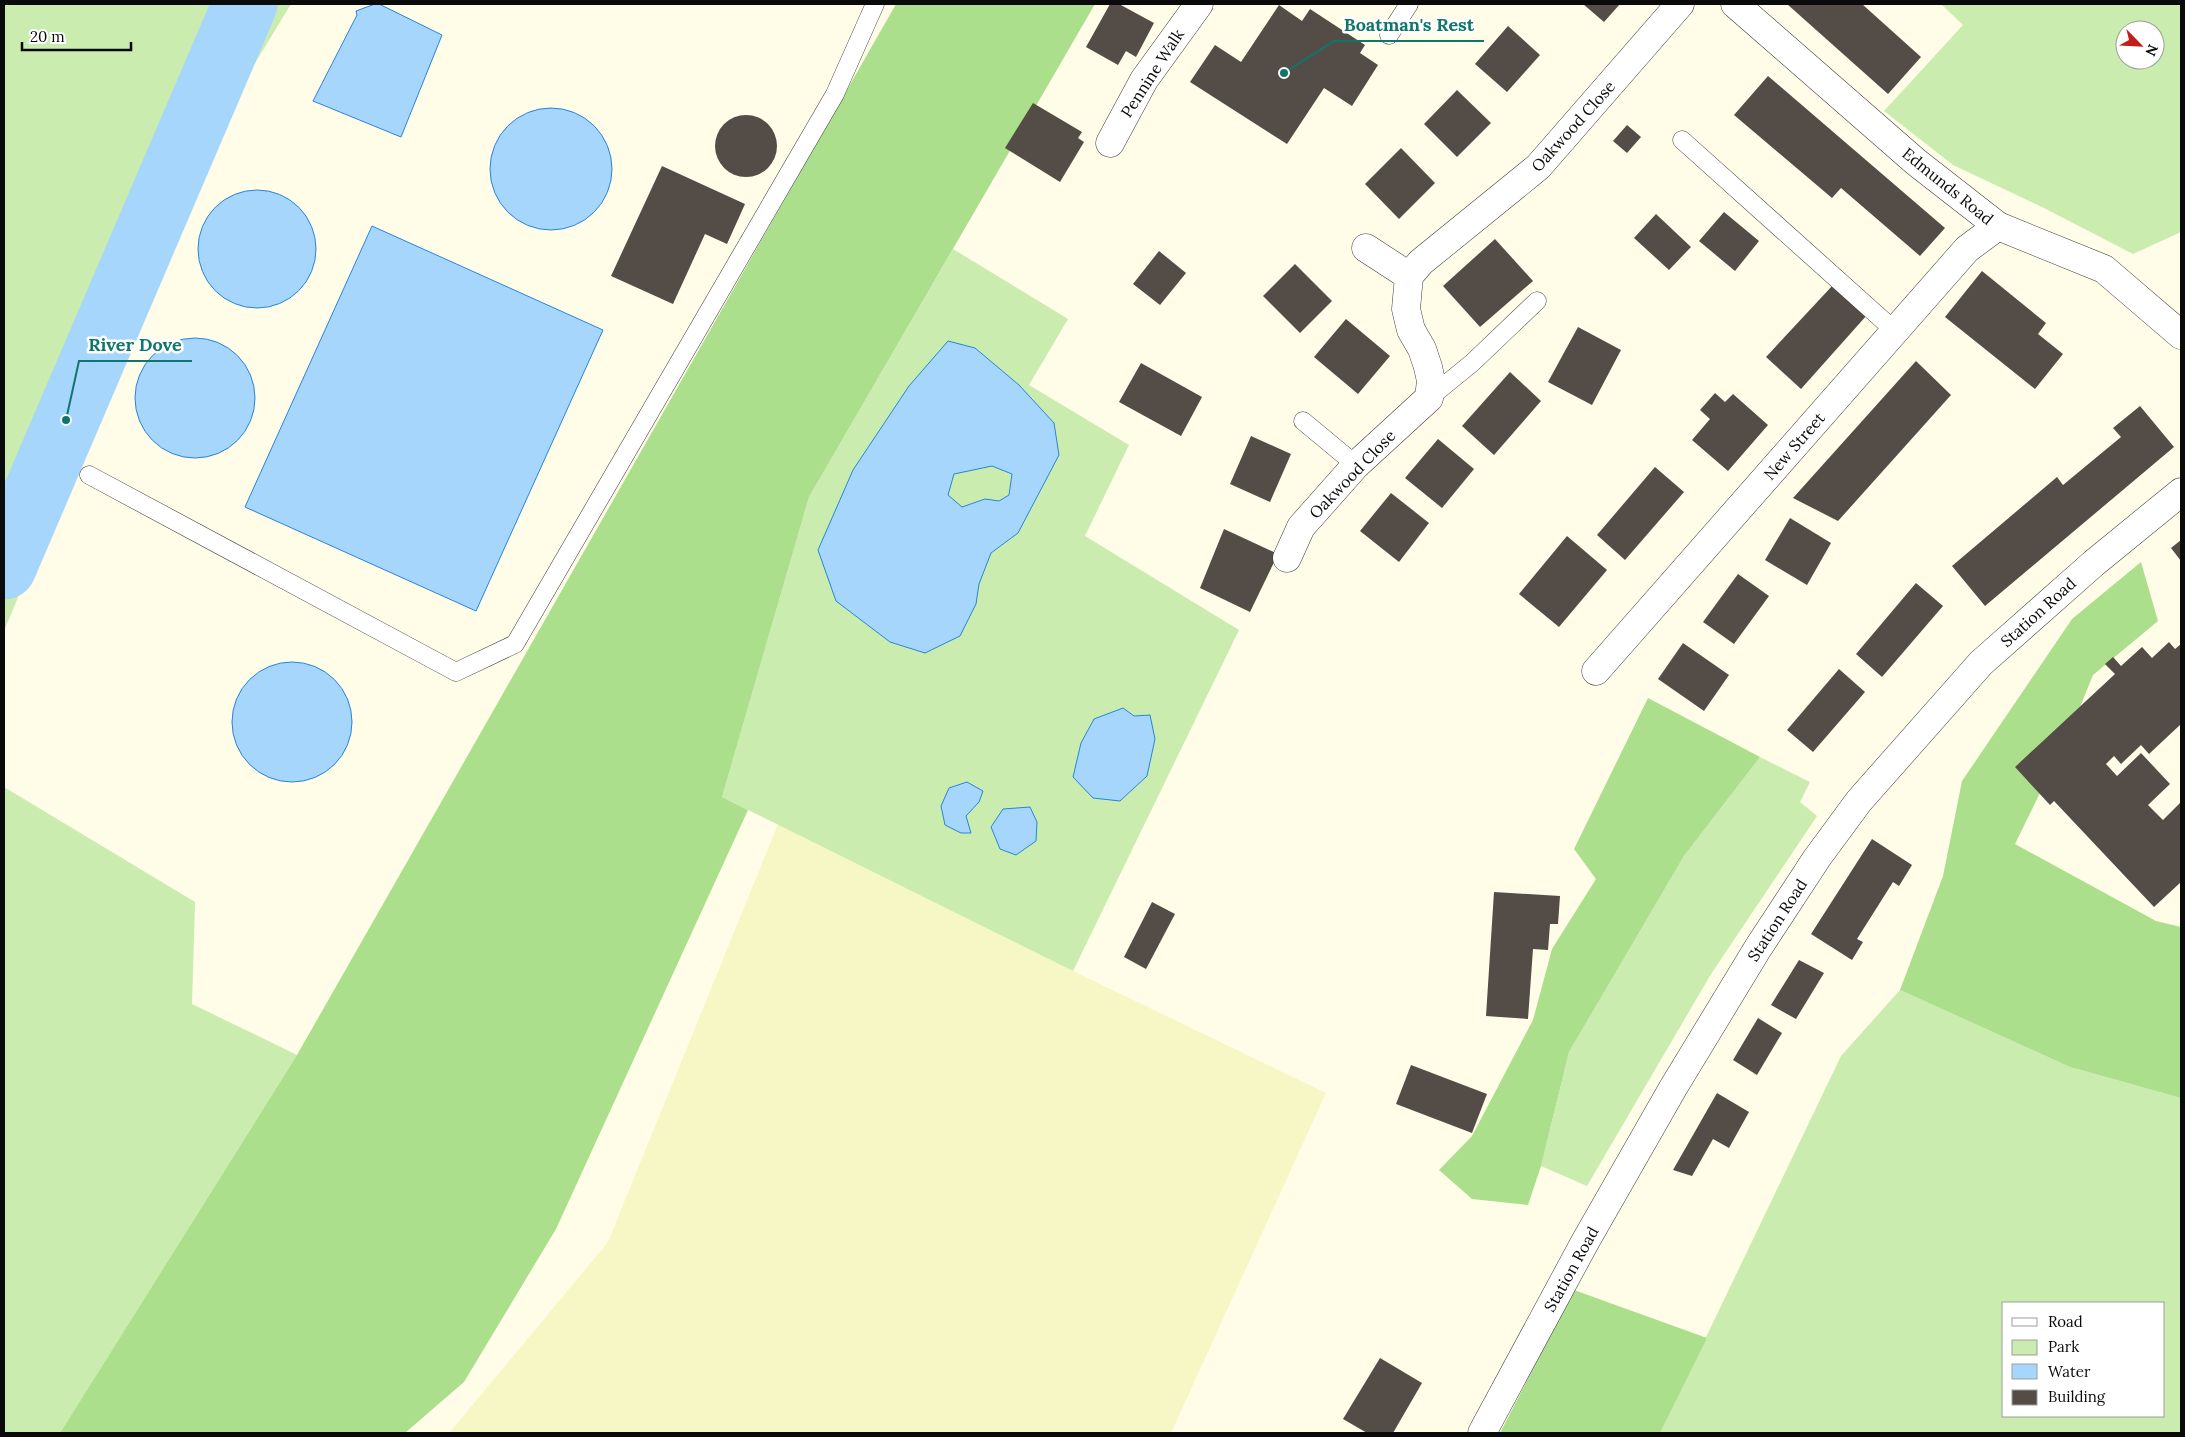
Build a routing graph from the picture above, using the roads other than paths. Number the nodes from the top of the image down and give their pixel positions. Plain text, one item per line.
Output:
1 (875, 4) edge
2 (1198, 4) edge
3 (1409, 4) edge
4 (1680, 4) edge
5 (1735, 4) edge
6 (1388, 34) dead end
7 (1682, 140) dead end
8 (1110, 143) dead end
9 (1998, 226) junction
10 (1366, 248) dead end
11 (1409, 276) junction
12 (1537, 301) dead end
13 (1895, 331) junction
14 (2181, 335) edge
15 (1428, 398) junction
16 (1303, 421) dead end
17 (1356, 465) junction
18 (89, 475) dead end
19 (2181, 492) edge
20 (1287, 558) dead end
21 (1596, 671) dead end
22 (1482, 1433) edge

1 - 18 lane
2 - 8 street, Pennine Walk
3 - 6 lane
4 - 11 street, Oakwood Close
5 - 9 street, Edmunds Road
7 - 13 lane
9 - 13 street, New Street
9 - 14 street, Edmunds Road
10 - 11 street
11 - 15 street
12 - 15 lane, Oakwood Close
13 - 21 street, New Street
15 - 17 street, Oakwood Close
16 - 17 lane
17 - 20 street, Oakwood Close
19 - 22 street, Station Road

